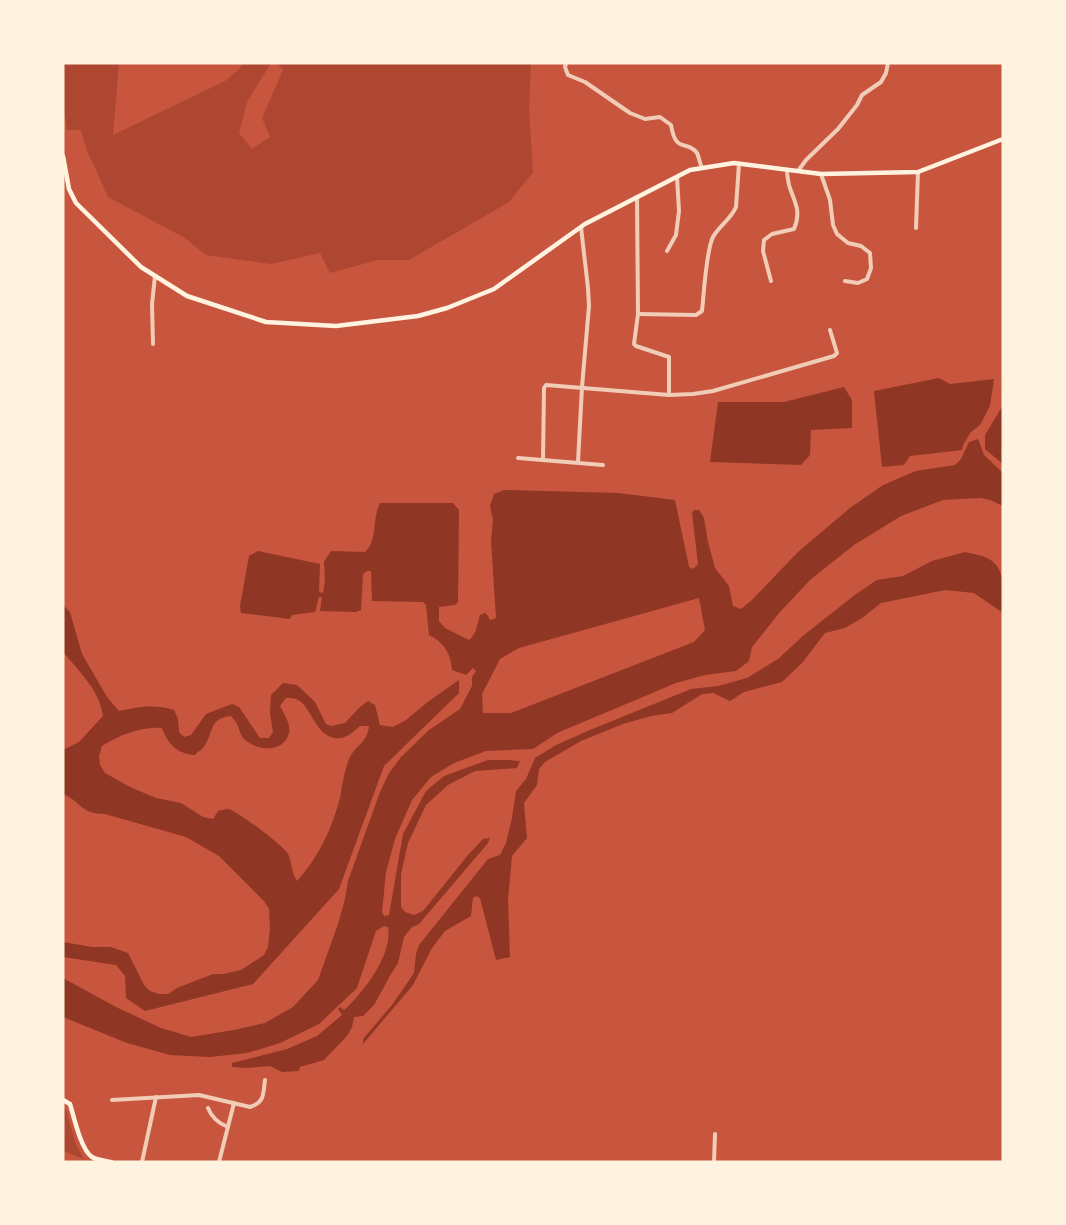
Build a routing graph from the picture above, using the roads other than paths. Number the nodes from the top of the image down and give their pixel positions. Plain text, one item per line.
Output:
1 (566, 63) edge
2 (888, 63) edge
3 (1003, 139) edge
4 (63, 156) edge
5 (739, 164) junction
6 (702, 168) junction
7 (787, 170) junction
8 (798, 171) junction
9 (918, 172) junction
10 (821, 174) junction
11 (677, 177) junction
12 (637, 197) junction
13 (581, 227) junction
14 (916, 228) dead end
15 (667, 251) dead end
16 (155, 276) junction
17 (771, 280) dead end
18 (845, 281) dead end
19 (638, 314) junction
20 (830, 330) dead end
21 (153, 344) dead end
22 (582, 387) junction
23 (669, 395) junction
24 (518, 458) dead end
25 (543, 460) junction
26 (578, 462) junction
27 (603, 465) dead end
28 (265, 1080) dead end
29 (156, 1097) junction
30 (63, 1100) edge
31 (112, 1100) dead end
32 (234, 1103) junction
33 (208, 1108) dead end
34 (228, 1127) junction
35 (715, 1134) dead end
36 (111, 1162) edge
37 (142, 1162) edge
38 (219, 1162) edge
39 (714, 1162) edge

1 - 6 street
2 - 8 street
3 - 9 main road
4 - 16 main road
5 - 6 main road
5 - 7 main road
5 - 19 street
6 - 11 main road
7 - 8 main road
7 - 17 street
8 - 10 main road
9 - 10 main road
9 - 14 street
10 - 18 street
11 - 12 main road
11 - 15 street
12 - 13 main road
12 - 19 street
13 - 16 main road
13 - 22 street
16 - 21 street
19 - 23 street
20 - 23 street
22 - 23 street
22 - 25 street
22 - 26 street
24 - 25 street
25 - 26 street
26 - 27 street
28 - 32 street
29 - 31 street
29 - 32 street
29 - 37 street
30 - 36 main road
32 - 34 street
33 - 34 street
34 - 38 street
35 - 39 street

